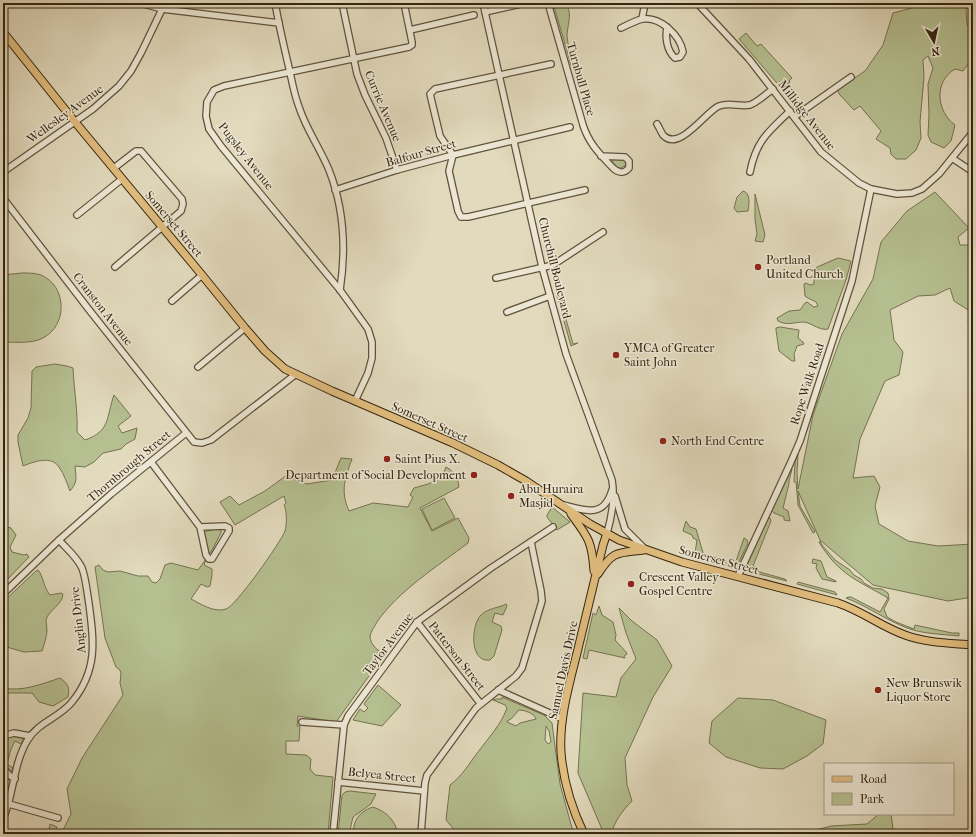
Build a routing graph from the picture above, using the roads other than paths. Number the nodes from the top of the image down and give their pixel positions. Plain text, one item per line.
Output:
1 (140, 3) edge
2 (165, 3) edge
3 (275, 3) edge
4 (342, 3) edge
5 (404, 3) edge
6 (483, 3) edge
7 (525, 3) edge
8 (548, 3) edge
9 (646, 3) edge
10 (697, 3) edge
11 (162, 9) junction
12 (485, 12) junction
13 (474, 15) dead end
14 (642, 19) junction
15 (279, 24) junction
16 (667, 27) junction
17 (621, 28) dead end
18 (410, 30) junction
19 (3, 32) edge
20 (353, 59) junction
21 (551, 64) dead end
22 (290, 72) junction
23 (499, 75) junction
24 (851, 77) dead end
25 (773, 89) junction
26 (790, 111) junction
27 (794, 117) junction
28 (75, 122) junction
29 (657, 124) dead end
30 (570, 127) dead end
31 (973, 132) edge
32 (514, 140) junction
33 (453, 155) junction
34 (601, 156) junction
35 (952, 158) junction
36 (114, 168) junction
37 (397, 170) junction
38 (3, 172) edge
39 (750, 172) dead end
40 (973, 172) edge
41 (122, 178) junction
42 (871, 189) junction
43 (335, 190) junction
44 (585, 190) dead end
45 (3, 198) edge
46 (528, 203) junction
47 (5, 206) edge
48 (77, 215) dead end
49 (163, 227) junction
50 (603, 232) dead end
51 (115, 267) dead end
52 (542, 267) junction
53 (202, 275) junction
54 (496, 278) dead end
55 (340, 290) junction
56 (550, 296) junction
57 (172, 301) dead end
58 (507, 312) dead end
59 (244, 328) junction
60 (198, 367) dead end
61 (296, 374) junction
62 (355, 401) junction
63 (186, 433) junction
64 (151, 462) junction
65 (613, 486) junction
66 (559, 503) junction
67 (567, 509) junction
68 (200, 527) junction
69 (553, 527) dead end
70 (607, 533) junction
71 (59, 540) junction
72 (531, 542) junction
73 (646, 550) junction
74 (738, 576) junction
75 (594, 579) junction
76 (3, 594) edge
77 (417, 622) junction
78 (973, 645) edge
79 (498, 690) junction
80 (480, 703) junction
81 (563, 718) junction
82 (302, 722) dead end
83 (344, 724) junction
84 (3, 736) edge
85 (30, 736) junction
86 (3, 768) edge
87 (15, 779) junction
88 (338, 782) junction
89 (424, 791) junction
90 (9, 804) junction
91 (58, 818) dead end
92 (3, 819) edge
93 (422, 833) edge
94 (333, 834) edge
95 (584, 834) edge

1 - 11 street
2 - 11 street, Wellesley Avenue
3 - 15 street
4 - 20 street, Currie Avenue
5 - 18 street
6 - 12 street, Churchill Boulevard
7 - 12 street
8 - 34 street, Turnbull Place
9 - 14 street
10 - 25 street, Millidge Avenue
11 - 15 street
11 - 28 street, Wellesley Avenue
12 - 23 street, Churchill Boulevard
13 - 18 street
14 - 16 street
14 - 17 street
15 - 22 street
16 - 16 street
18 - 20 street, Pugsley Avenue
19 - 28 main road, Somerset Street
20 - 22 street, Pugsley Avenue
20 - 37 street, Currie Avenue
21 - 23 street
22 - 43 street
22 - 55 street, Pugsley Avenue
23 - 32 street, Churchill Boulevard
23 - 33 street
24 - 27 street
25 - 26 street, Millidge Avenue
25 - 29 street
26 - 27 street, Millidge Avenue
26 - 39 street
27 - 42 street, Millidge Avenue
28 - 36 main road, Somerset Street
28 - 38 street, Wellesley Avenue
30 - 32 street, Balfour Street
31 - 35 street, Millidge Avenue
32 - 33 street, Balfour Street
32 - 46 street, Churchill Boulevard
33 - 37 street, Balfour Street
33 - 46 street
34 - 34 street, Turnbull Place
35 - 40 street
35 - 42 street, Millidge Avenue
36 - 41 main road, Somerset Street
36 - 49 street
37 - 43 street, Balfour Street
41 - 48 street
41 - 49 main road, Somerset Street
42 - 74 street, Rope Walk Road
43 - 55 street
44 - 46 street
45 - 47 street, Cranston Avenue
46 - 52 street, Churchill Boulevard
47 - 63 street, Cranston Avenue
49 - 51 street
49 - 53 main road, Somerset Street
50 - 52 street
52 - 54 street
52 - 56 street, Churchill Boulevard
53 - 57 street
53 - 59 main road, Somerset Street
55 - 62 street, Pugsley Avenue
56 - 58 street
56 - 65 street, Churchill Boulevard
59 - 60 street
59 - 61 main road, Somerset Street
61 - 62 main road, Somerset Street
61 - 63 street, Thornbrough Street
62 - 66 main road, Somerset Street
63 - 64 street, Thornbrough Street
64 - 68 street
64 - 71 street, Thornbrough Street
65 - 66 street
65 - 70 street, Churchill Boulevard
65 - 73 street
66 - 67 main road, Somerset Street
67 - 70 main road, Somerset Street
67 - 75 main road
68 - 68 street
69 - 72 street, Taylor Avenue
70 - 73 main road, Somerset Street
70 - 75 main road, Samuel Davis Drive
71 - 76 street, Thornbrough Street
71 - 85 street, Anglin Drive
72 - 77 street, Taylor Avenue
72 - 79 street
73 - 74 main road, Somerset Street
73 - 75 main road
74 - 78 main road, Somerset Street
75 - 81 main road, Samuel Davis Drive
77 - 80 street, Patterson Street
77 - 83 street, Taylor Avenue
79 - 80 street
79 - 81 street
80 - 89 street
81 - 95 main road, Samuel Davis Drive
82 - 83 street
83 - 88 street, Taylor Avenue
84 - 85 street
85 - 87 street, Anglin Drive
86 - 87 street
87 - 90 street, Anglin Drive
88 - 89 street, Belyea Street
88 - 94 street, Taylor Avenue
89 - 93 street
90 - 91 street
90 - 92 street, Anglin Drive

